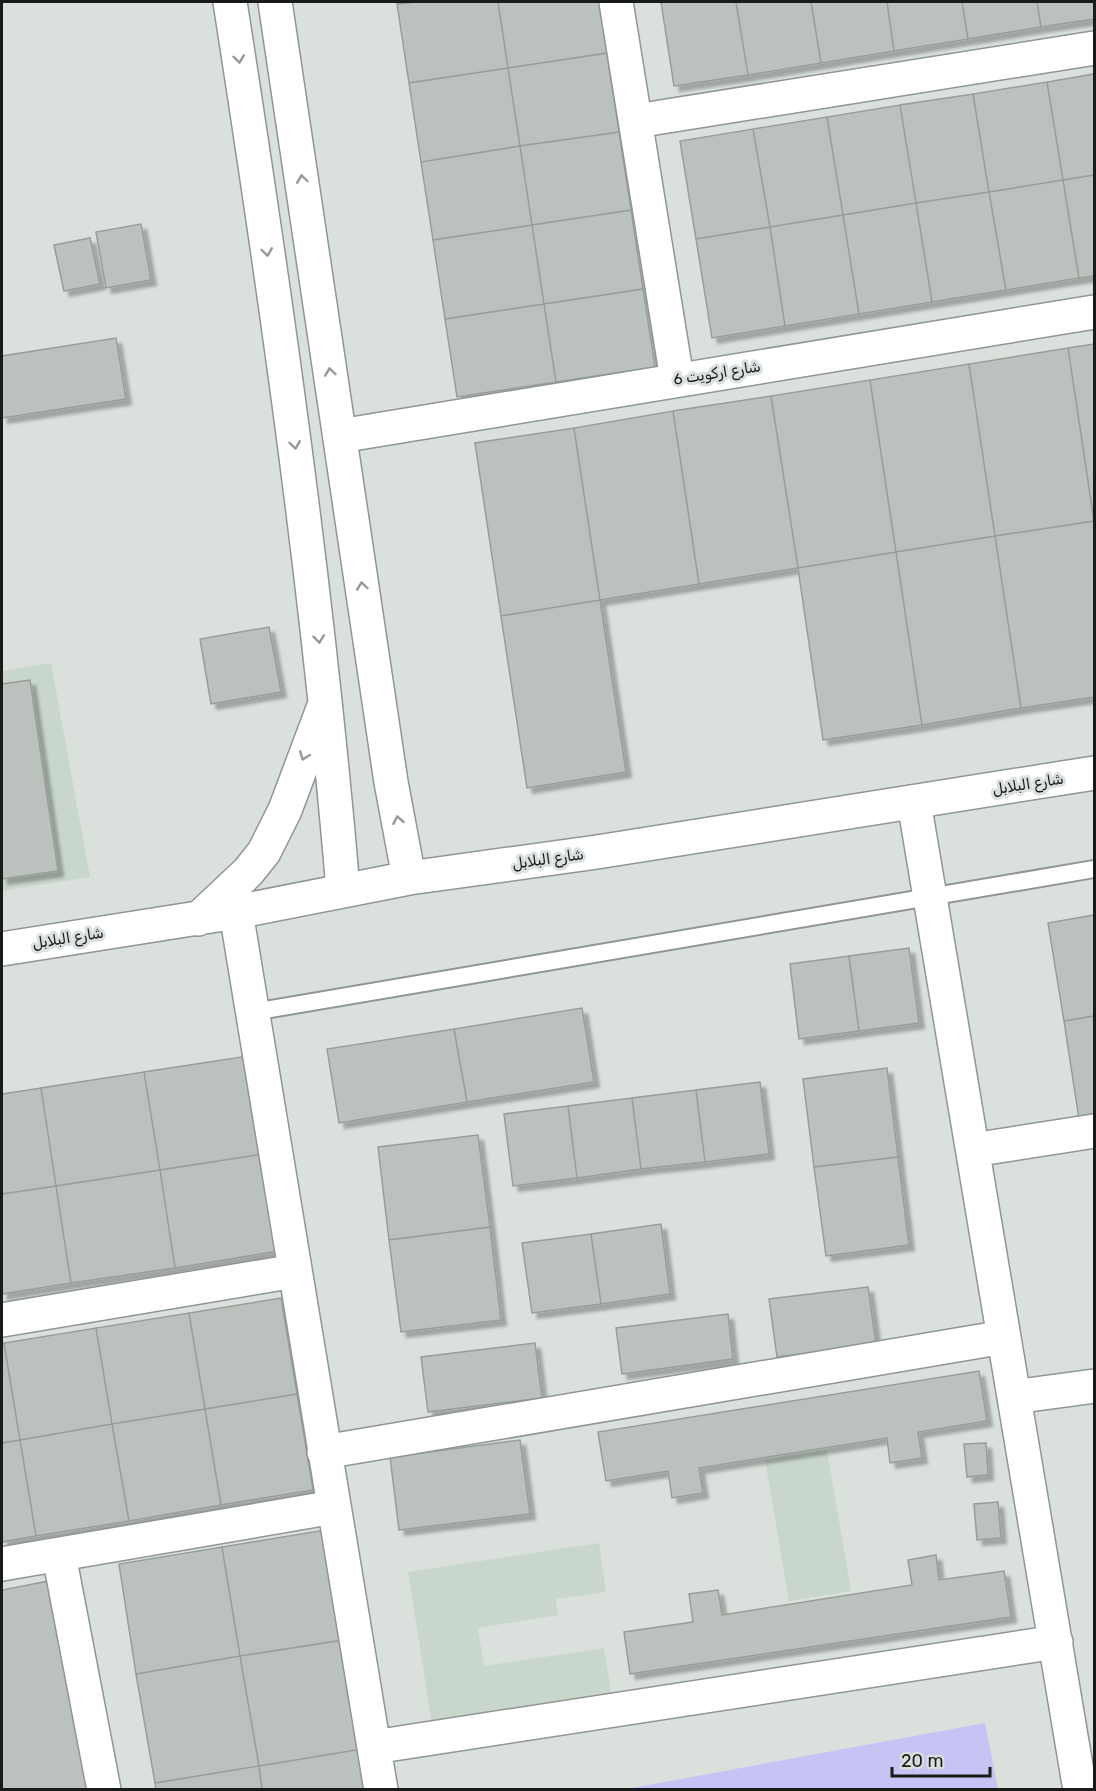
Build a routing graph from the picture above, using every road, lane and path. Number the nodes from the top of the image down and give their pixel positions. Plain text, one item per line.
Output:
1 (230, 2) edge
2 (275, 2) edge
3 (616, 2) edge
4 (1095, 48) edge
5 (636, 121) junction
6 (1095, 312) edge
7 (676, 379) junction
8 (340, 436) junction
9 (326, 701) junction
10 (1095, 773) edge
11 (914, 802) junction
12 (1095, 868) edge
13 (409, 878) junction
14 (343, 889) junction
15 (930, 896) junction
16 (237, 912) junction
17 (198, 919) junction
18 (2, 949) edge
19 (253, 1012) junction
20 (1095, 1131) edge
21 (973, 1150) junction
22 (296, 1271) junction
23 (2, 1320) edge
24 (1004, 1337) junction
25 (1095, 1386) edge
26 (1014, 1397) junction
27 (324, 1452) junction
28 (334, 1507) junction
29 (59, 1556) junction
30 (2, 1564) edge
31 (1056, 1642) junction
32 (374, 1747) junction
33 (104, 1790) edge
34 (381, 1790) edge
35 (1080, 1790) edge

1 -> 9 street
8 -> 2 street
3 - 5 street
4 - 5 street
5 - 7 street
6 - 7 street, شارع اركويت 6
7 - 8 street, شارع اركويت 6
13 -> 8 street
9 - 14 street
9 -> 17 street
10 - 11 street, شارع البلابل
11 - 13 street, شارع البلابل
11 - 15 street
12 - 15 lane
13 - 14 street, شارع البلابل
14 - 16 street, شارع البلابل
15 - 19 lane
15 - 21 street
16 - 17 street, شارع البلابل
16 - 19 street
17 - 18 street, شارع البلابل
19 - 22 street
20 - 21 street
21 - 24 street
22 - 23 street
22 - 27 street
24 - 26 street
24 - 27 street
25 - 26 street
26 - 31 street
27 - 28 street
28 - 29 street
28 - 32 street
29 - 30 street
29 - 33 street
31 - 32 street
31 - 35 street
32 - 34 street

